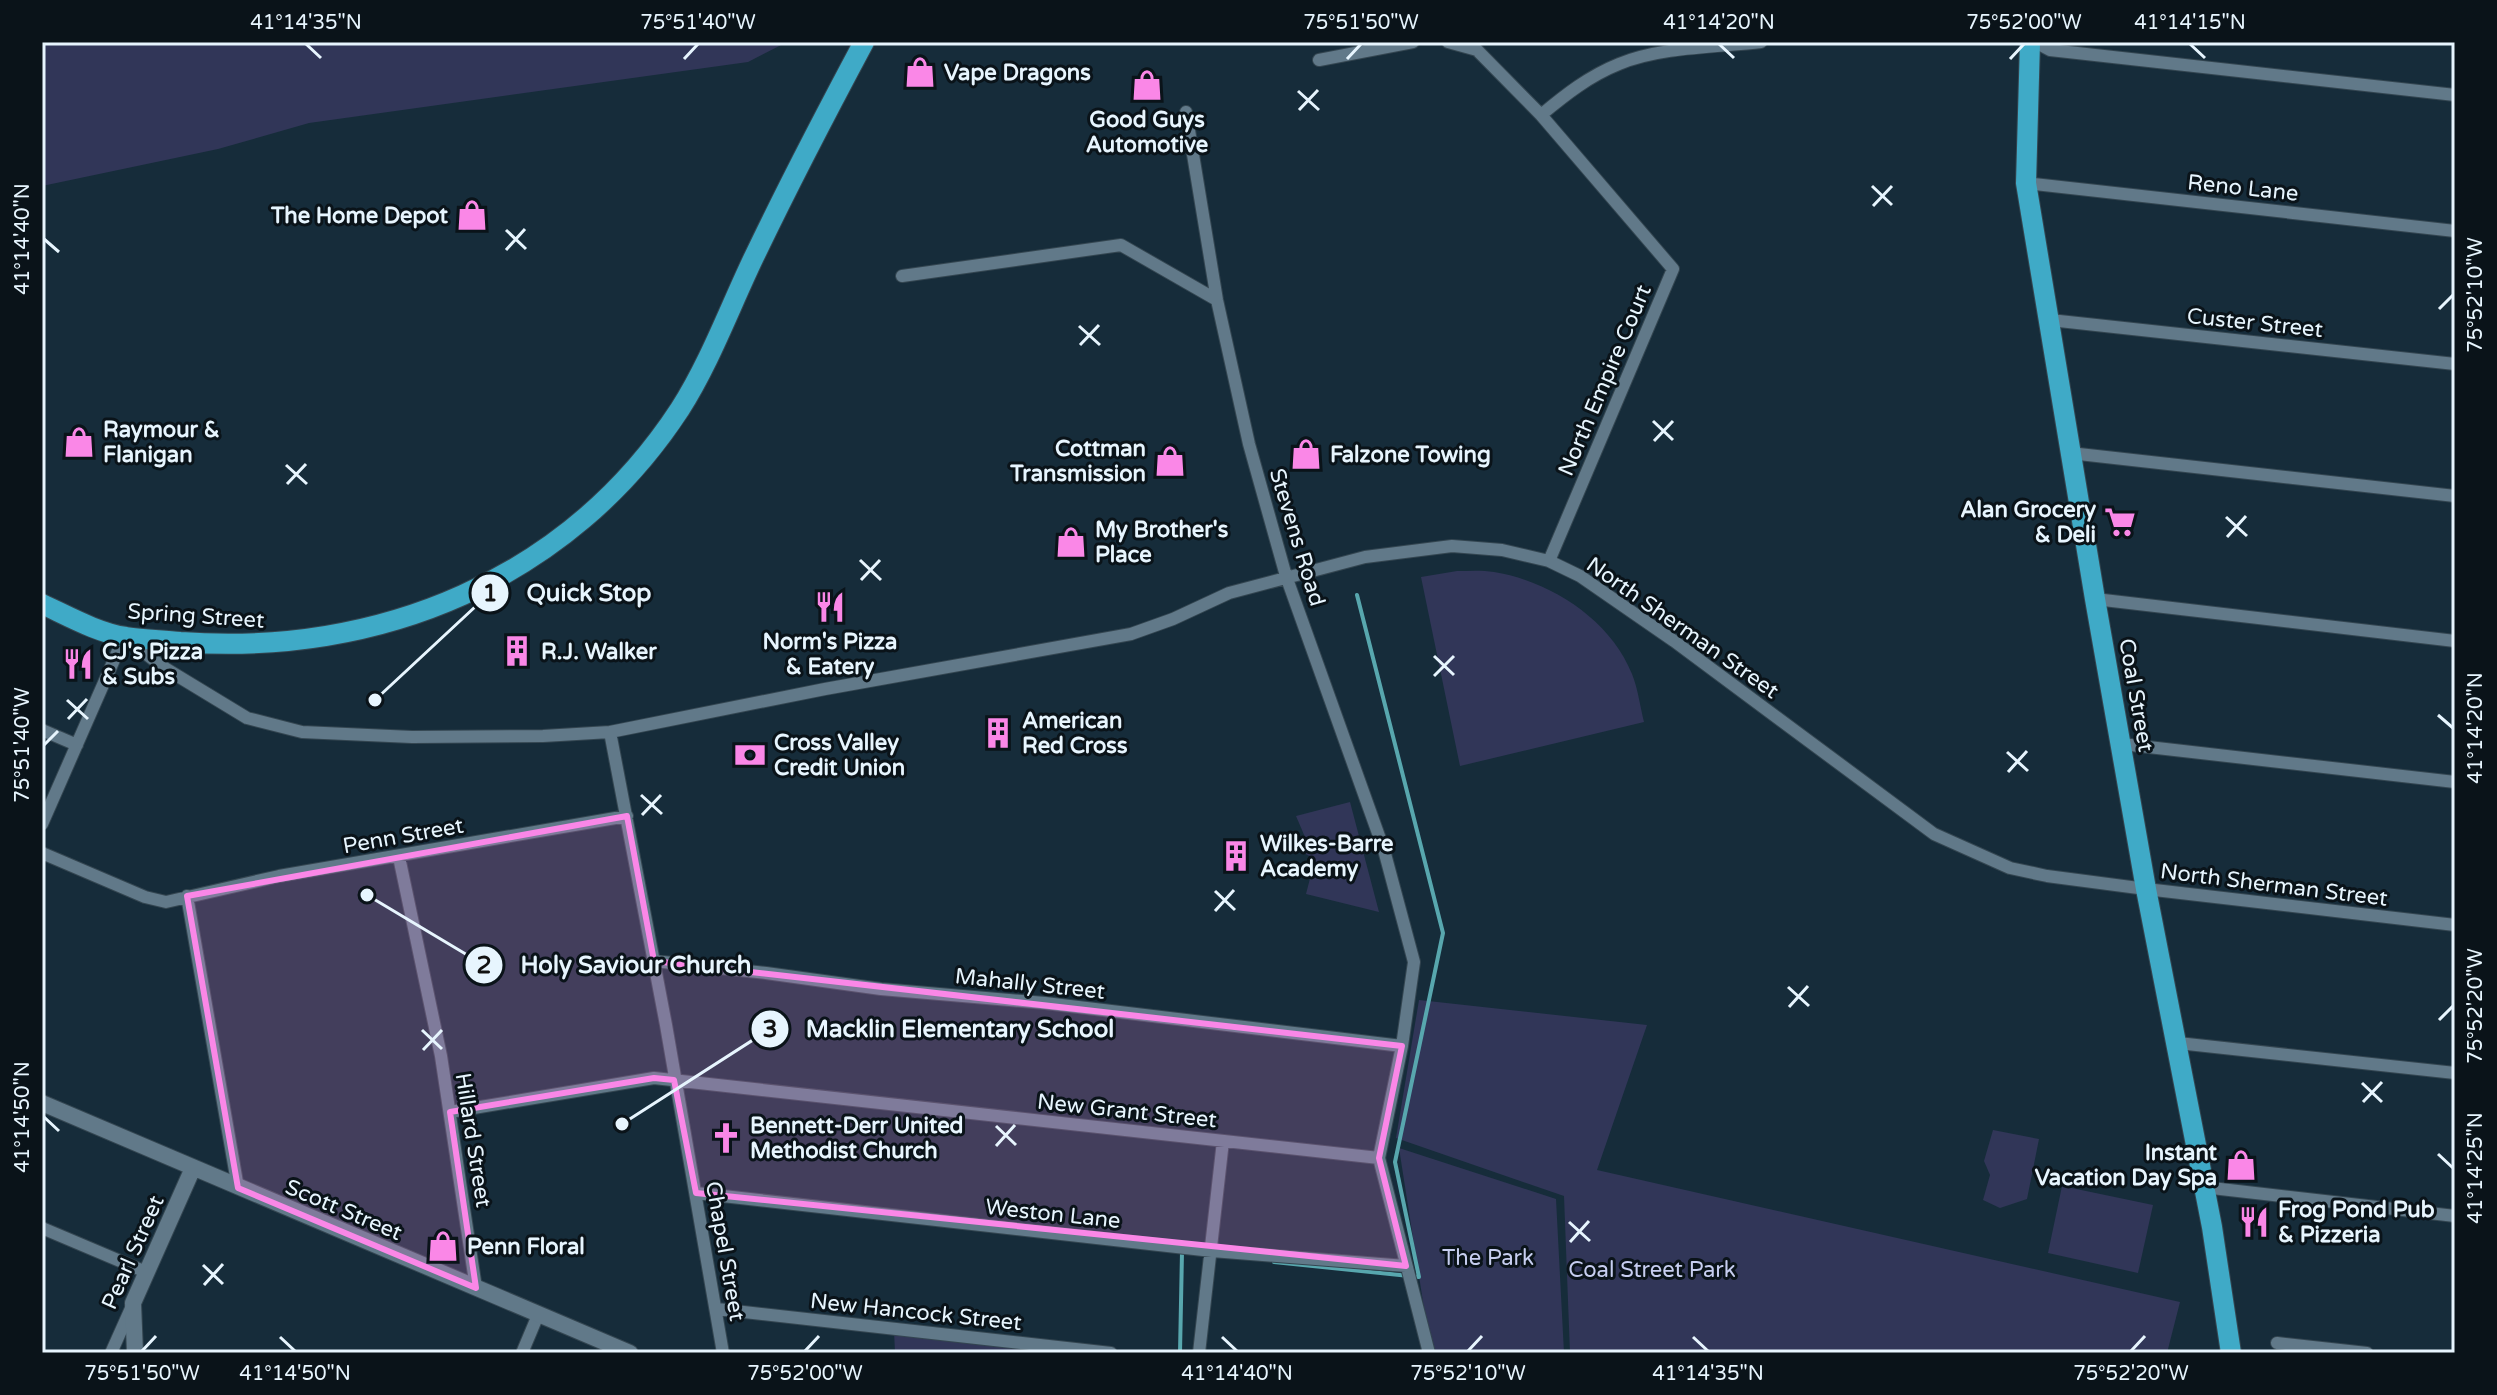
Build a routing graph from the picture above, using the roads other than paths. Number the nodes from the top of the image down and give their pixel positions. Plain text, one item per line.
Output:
1 (864, 42) edge
2 (1413, 42) edge
3 (1448, 42) edge
4 (1761, 42) edge
5 (2032, 42) edge
6 (1319, 60) dead end
7 (2455, 95) edge
8 (1186, 112) dead end
9 (1541, 115) junction
10 (2026, 183) junction
11 (2455, 231) edge
12 (902, 276) dead end
13 (1217, 300) junction
14 (2050, 320) junction
15 (2455, 364) edge
16 (2070, 453) junction
17 (2455, 496) edge
18 (1549, 561) junction
19 (1286, 576) junction
20 (2095, 599) junction
21 (42, 604) edge
22 (124, 637) junction
23 (2455, 641) edge
24 (42, 730) edge
25 (610, 732) junction
26 (2122, 744) junction
27 (77, 745) junction
28 (2455, 782) edge
29 (627, 816) junction
30 (42, 824) edge
31 (42, 853) edge
32 (399, 857) junction
33 (2146, 889) junction
34 (187, 896) junction
35 (2455, 925) edge
36 (654, 961) junction
37 (2178, 1043) junction
38 (1402, 1046) junction
39 (2455, 1073) edge
40 (674, 1080) junction
41 (42, 1103) edge
42 (450, 1112) junction
43 (1223, 1141) junction
44 (1379, 1158) junction
45 (193, 1168) junction
46 (2203, 1187) junction
47 (238, 1188) junction
48 (696, 1193) junction
49 (2455, 1216) edge
50 (42, 1228) edge
51 (1212, 1251) junction
52 (1406, 1266) junction
53 (146, 1272) junction
54 (476, 1288) junction
55 (133, 1303) junction
56 (717, 1309) junction
57 (538, 1315) junction
58 (2279, 1348) edge
59 (111, 1353) edge
60 (135, 1353) edge
61 (522, 1353) edge
62 (630, 1353) edge
63 (723, 1353) edge
64 (1111, 1353) edge
65 (1199, 1353) edge
66 (1429, 1353) edge
67 (2231, 1353) edge
68 (2367, 1353) edge

1 - 22 main road, Spring Street
2 - 6 street
3 - 9 street, North Empire Court
4 - 9 street
5 - 7 street
5 - 10 main road, Coal Street
8 - 13 street, Stevens Road
9 - 18 street, North Empire Court
10 - 11 street, Reno Lane
10 - 14 main road, Coal Street
12 - 13 street
13 - 19 street, Stevens Road
14 - 15 street, Custer Street
14 - 16 main road, Coal Street
16 - 17 street
16 - 20 main road, Coal Street
18 - 19 street, North Sherman Street
18 - 33 street, North Sherman Street
19 - 25 street, North Sherman Street
19 - 38 street, Stevens Road
20 - 23 street
20 - 26 main road, Coal Street
21 - 22 main road, Spring Street
22 - 25 street, North Sherman Street
22 - 27 street
24 - 27 street
25 - 29 street, Chapel Street
26 - 28 street
26 - 33 main road, Coal Street
27 - 30 street
29 - 32 street, Penn Street
29 - 36 street, Chapel Street
31 - 34 street, Penn Street
32 - 34 street, Penn Street
32 - 42 street, Hillard Street
33 - 35 street, North Sherman Street
33 - 37 main road, Coal Street
34 - 47 street
36 - 38 street, Mahally Street
36 - 40 street, Chapel Street
37 - 39 street
37 - 46 main road, Coal Street
38 - 44 street
40 - 42 street, New Grant Street
40 - 43 street, New Grant Street
40 - 48 street, Chapel Street
41 - 45 street, Scott Street
42 - 54 street, Hillard Street
43 - 44 street, New Grant Street
43 - 51 street
44 - 52 street
45 - 47 street, Scott Street
45 - 53 street, Pearl Street
46 - 49 street
46 - 67 main road, Coal Street
47 - 54 street, Scott Street
48 - 51 street, Weston Lane
48 - 56 street, Chapel Street
50 - 53 street
51 - 52 street, Weston Lane
51 - 65 street
52 - 66 street
53 - 55 street, Pearl Street
54 - 57 street, Scott Street
55 - 59 street, Pearl Street
55 - 60 street
56 - 63 street, Chapel Street
56 - 64 street, New Hancock Street
57 - 61 street
57 - 62 street, Scott Street
58 - 68 street

